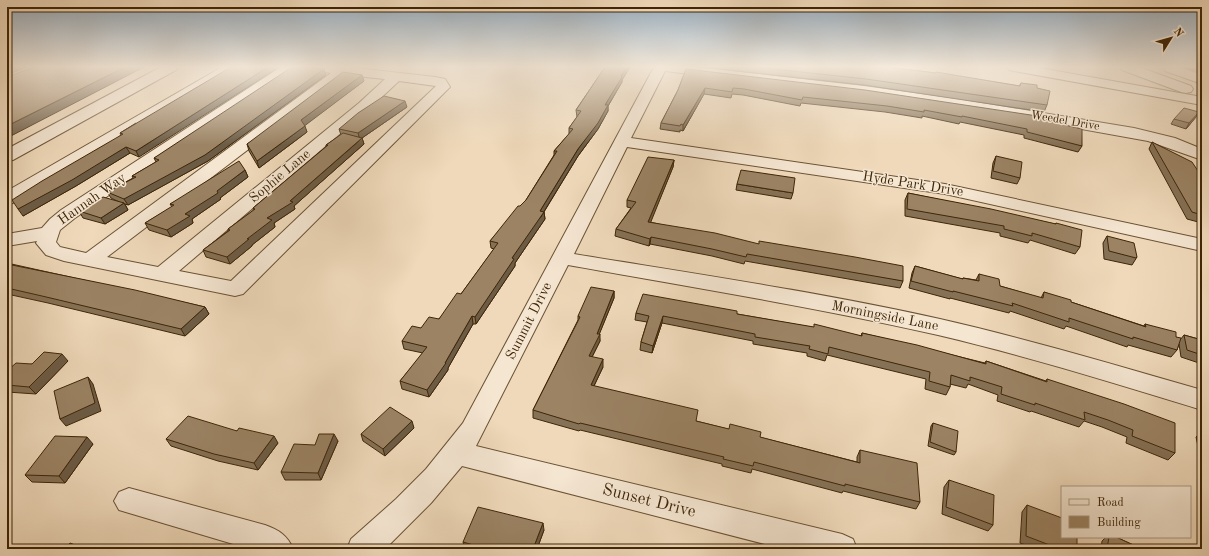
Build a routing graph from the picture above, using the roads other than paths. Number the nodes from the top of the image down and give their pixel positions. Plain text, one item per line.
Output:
1 (123, 93) edge
2 (187, 93) edge
3 (251, 93) edge
4 (313, 93) edge
5 (378, 93) edge
6 (438, 93) edge
7 (648, 93) edge
8 (894, 93) edge
9 (1154, 93) edge
10 (1202, 101) edge
11 (622, 142) junction
12 (1202, 155) edge
13 (7, 156) edge
14 (7, 200) edge
15 (48, 233) junction
16 (7, 240) edge
17 (1202, 245) edge
18 (562, 258) junction
19 (90, 260) junction
20 (162, 274) junction
21 (1202, 400) edge
22 (456, 453) junction
23 (129, 501) dead end
24 (778, 541) edge
25 (278, 549) edge
26 (362, 549) edge
27 (842, 549) edge

1 - 13 street
2 - 14 street
3 - 15 street, Hannah Way
4 - 19 street
5 - 20 street, Sophie Lane
6 - 20 street, Hannah Way
7 - 11 street, Summit Drive
8 - 12 street, Weedel Drive
9 - 10 street
11 - 17 street, Hyde Park Drive
11 - 18 street, Summit Drive
15 - 16 street
15 - 19 street, Hannah Way
18 - 21 street, Morningside Lane
18 - 22 street, Summit Drive
19 - 20 street, Hannah Way
22 - 24 street, Sunset Drive
22 - 26 street, Summit Drive
23 - 25 street
24 - 27 street, Sunset Drive

